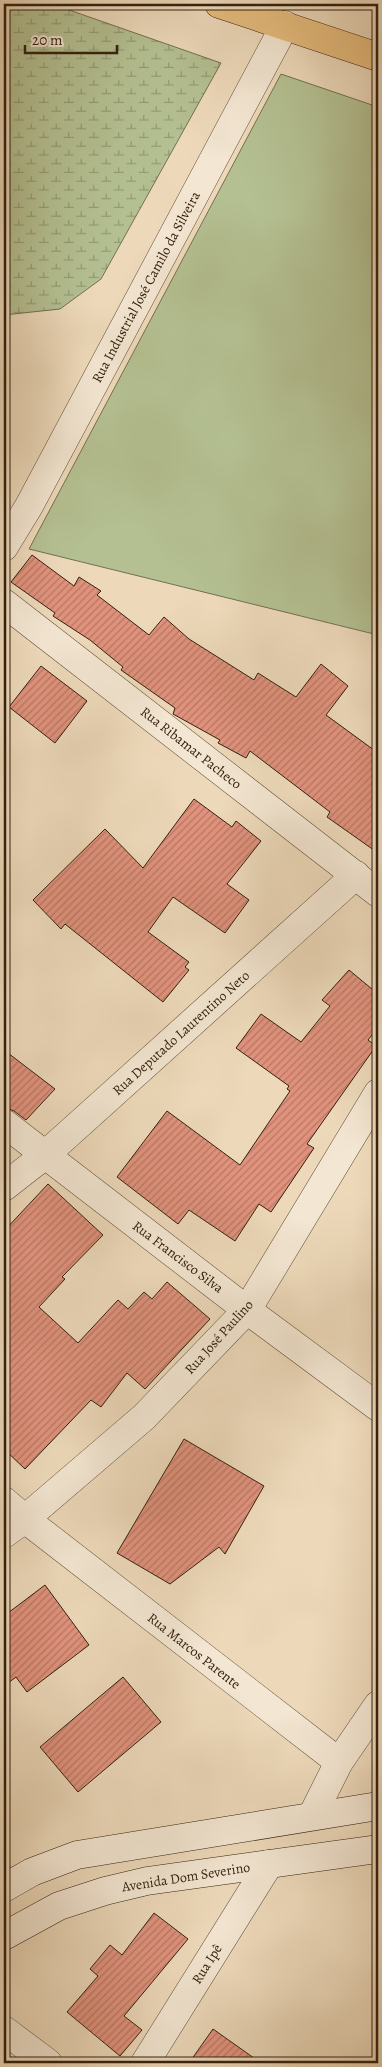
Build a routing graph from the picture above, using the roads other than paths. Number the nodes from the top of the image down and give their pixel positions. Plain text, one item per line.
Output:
1 (220, 4) edge
2 (284, 25) junction
3 (378, 56) edge
4 (4, 548) edge
5 (4, 603) edge
6 (356, 875) junction
7 (378, 893) edge
8 (378, 1093) edge
9 (4, 1123) edge
10 (45, 1155) junction
11 (4, 1187) edge
12 (247, 1310) junction
13 (378, 1407) edge
14 (4, 1501) edge
15 (14, 1527) edge
16 (378, 1706) edge
17 (338, 1762) junction
18 (378, 1806) edge
19 (312, 1816) junction
20 (378, 1849) edge
21 (269, 1864) junction
22 (4, 1888) edge
23 (4, 1936) edge
24 (4, 2030) edge
25 (48, 2063) edge
26 (145, 2063) edge

1 - 2 main road
2 - 3 main road
2 - 4 street, Rua Industrial José Camilo da Silveira
5 - 6 street, Rua Ribamar Pacheco
6 - 7 street, Rua Ribamar Pacheco
6 - 10 street, Rua Deputado Laurentino Neto
8 - 12 street, Rua José Paulino
9 - 10 street, Rua Francisco Silva
10 - 11 street, Rua Deputado Laurentino Neto
10 - 12 street, Rua Francisco Silva
12 - 13 street, Rua Francisco Silva
12 - 15 street, Rua José Paulino
14 - 15 street, Rua Marcos Parente
15 - 17 street, Rua Marcos Parente
16 - 17 street
17 - 19 street
18 - 19 street
19 - 22 street
20 - 21 street, Avenida Dom Severino
21 - 23 street, Avenida Dom Severino
21 - 26 street, Rua Ipê
24 - 25 street

